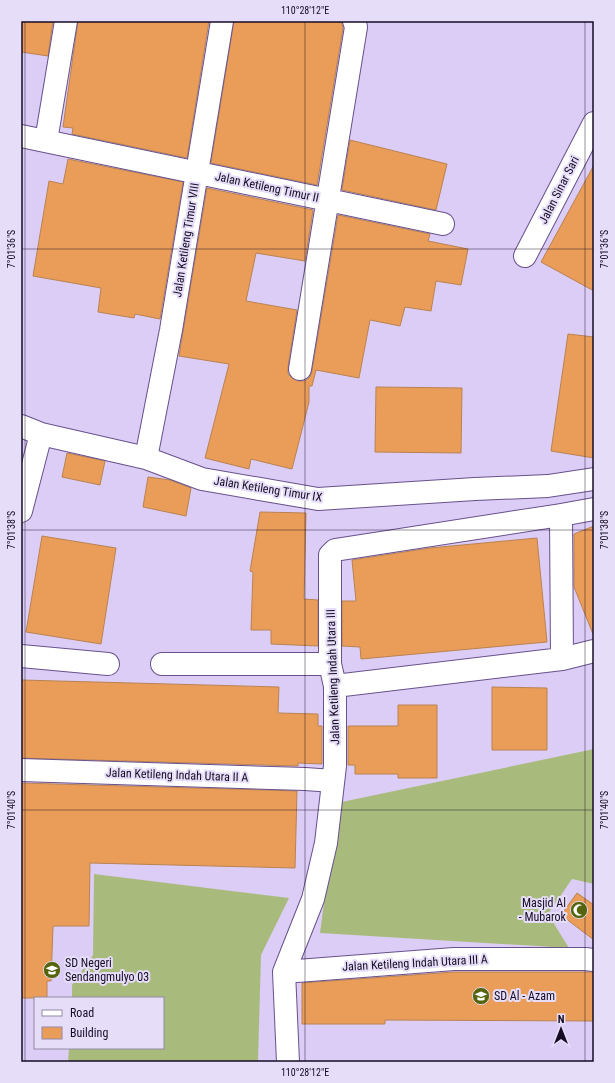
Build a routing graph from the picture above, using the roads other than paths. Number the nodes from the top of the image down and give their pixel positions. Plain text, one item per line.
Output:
1 (66, 21) edge
2 (222, 21) edge
3 (354, 21) edge
4 (594, 123) edge
5 (21, 136) edge
6 (46, 141) junction
7 (197, 172) junction
8 (327, 200) junction
9 (443, 224) dead end
10 (525, 256) dead end
11 (300, 368) dead end
12 (31, 430) edge
13 (146, 458) junction
14 (594, 479) edge
15 (594, 509) edge
16 (21, 511) edge
17 (561, 515) junction
18 (594, 651) edge
19 (21, 656) edge
20 (562, 659) junction
21 (108, 664) dead end
22 (162, 664) dead end
23 (330, 664) junction
24 (336, 686) junction
25 (21, 770) edge
26 (333, 781) junction
27 (594, 960) edge
28 (284, 972) junction
29 (288, 1062) edge

1 - 6 street
2 - 7 street, Jalan Ketileng Timur VIII
3 - 8 street
4 - 10 street, Jalan Sinar Sari
5 - 6 street, Jalan Ketileng Timur II
6 - 7 street, Jalan Ketileng Timur II
7 - 8 street, Jalan Ketileng Timur II
7 - 13 street, Jalan Ketileng Timur VIII
8 - 9 street, Jalan Ketileng Timur II
8 - 11 street
12 - 13 street, Jalan Ketileng Timur IX
12 - 16 street
13 - 14 street, Jalan Ketileng Timur IX
15 - 17 street
17 - 20 street
17 - 23 street, Jalan Ketileng Indah Utara III
18 - 20 street
19 - 21 street
20 - 24 street
22 - 23 street
23 - 24 street, Jalan Ketileng Indah Utara III
24 - 26 street, Jalan Ketileng Indah Utara III
25 - 26 street, Jalan Ketileng Indah Utara II A
26 - 28 street, Jalan Ketileng Indah Utara III
27 - 28 street, Jalan Ketileng Indah Utara III A
28 - 29 street, Jalan Ketileng Indah Utara III

